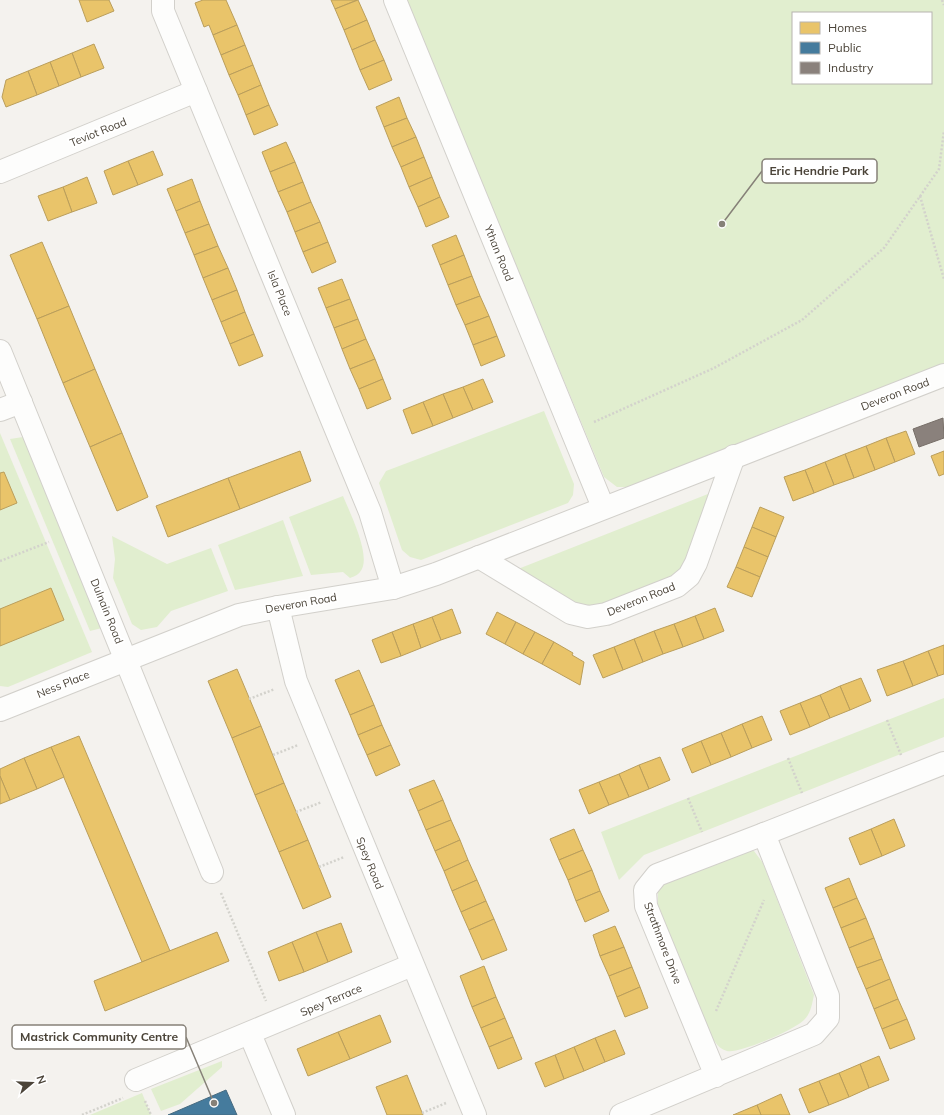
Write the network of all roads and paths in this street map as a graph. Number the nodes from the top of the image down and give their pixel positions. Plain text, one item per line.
1 (163, 0) edge
2 (395, 0) edge
3 (942, 0) edge
4 (944, 5) edge
5 (196, 91) junction
6 (944, 131) edge
7 (0, 172) edge
8 (920, 196) junction
9 (944, 279) edge
10 (0, 351) edge
11 (944, 375) edge
12 (22, 402) junction
13 (0, 410) edge
14 (590, 423) dead end
15 (734, 456) junction
16 (602, 507) junction
17 (49, 542) dead end
18 (479, 557) junction
19 (0, 561) edge
20 (393, 588) junction
21 (278, 606) junction
22 (126, 658) junction
23 (276, 688) dead end
24 (249, 699) dead end
25 (0, 710) edge
26 (887, 720) dead end
27 (299, 744) dead end
28 (273, 755) dead end
29 (788, 758) dead end
30 (902, 760) dead end
31 (944, 764) edge
32 (688, 798) dead end
33 (804, 798) dead end
34 (323, 802) dead end
35 (296, 812) dead end
36 (764, 834) junction
37 (704, 838) dead end
38 (345, 856) dead end
39 (319, 867) dead end
40 (212, 872) joint
41 (765, 899) dead end
42 (412, 965) junction
43 (267, 1003) dead end
44 (714, 1014) dead end
45 (250, 1034) junction
46 (716, 1076) junction
47 (131, 1088) joint
48 (447, 1102) dead end
49 (422, 1113) dead end
50 (82, 1115) edge
51 (284, 1115) edge
52 (475, 1115) edge
53 (621, 1115) edge

1 - 5 street, Isla Place
2 - 16 street, Ythan Road
3 - 4 path
5 - 7 street, Teviot Road
5 - 20 street, Isla Place
6 - 8 path
8 - 9 path
8 - 14 path
10 - 12 street, Dulnain Road
11 - 15 street, Deveron Road
12 - 13 street
12 - 22 street, Dulnain Road
15 - 16 street, Deveron Road
15 - 18 street, Deveron Road
16 - 18 street, Deveron Road
17 - 19 path
18 - 20 street, Deveron Road
20 - 21 street, Deveron Road
21 - 22 street, Deveron Road
21 - 42 street, Spey Road
22 - 25 street, Ness Place
22 - 40 street, Dulnain Road
23 - 24 path
26 - 30 path
27 - 28 path
29 - 33 path
31 - 36 street, Strathmore Drive
32 - 37 path
34 - 35 path
36 - 46 street
36 - 46 street, Strathmore Drive
38 - 39 path
40 - 43 path
41 - 44 path
42 - 45 street, Spey Terrace
42 - 52 street, Spey Road
45 - 47 street, Spey Terrace
45 - 51 street
46 - 53 street
47 - 50 path
48 - 49 path

